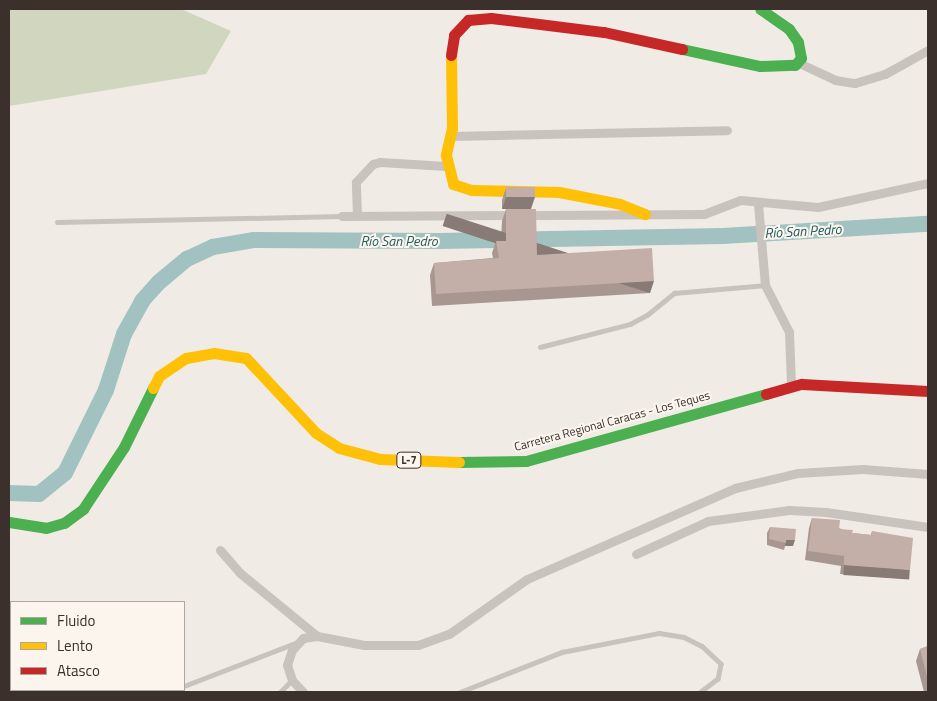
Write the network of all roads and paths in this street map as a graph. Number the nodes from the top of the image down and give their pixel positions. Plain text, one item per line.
1 (760, 9) edge
2 (928, 50) edge
3 (798, 63) junction
4 (727, 130) dead end
5 (451, 136) junction
6 (446, 166) junction
7 (928, 184) edge
8 (758, 204) junction
9 (644, 214) junction
10 (342, 216) joint
11 (357, 216) junction
12 (57, 222) dead end
13 (765, 285) junction
14 (540, 347) dead end
15 (791, 385) junction
16 (928, 391) edge
17 (928, 474) edge
18 (9, 522) edge
19 (928, 527) edge
20 (220, 550) dead end
21 (636, 554) dead end
22 (317, 636) junction
23 (299, 641) junction
24 (292, 680) junction
25 (185, 686) edge
26 (280, 692) edge
27 (303, 692) edge
28 (460, 692) edge
29 (701, 692) edge

1 - 3 main road
2 - 3 street
3 - 5 main road
4 - 5 street
5 - 6 main road
6 - 9 main road
6 - 11 street
7 - 8 street
8 - 9 street
8 - 13 street
9 - 11 street
10 - 11 street
10 - 12 lane
13 - 14 lane
13 - 15 street
15 - 16 main road, Carretera Regional Caracas - Los Teques / L-7
15 - 18 main road, Carretera Regional Caracas - Los Teques / L-7
17 - 22 street
19 - 21 street
20 - 22 street
22 - 23 street
23 - 24 street
23 - 25 lane
24 - 26 lane
24 - 27 street
28 - 29 lane

